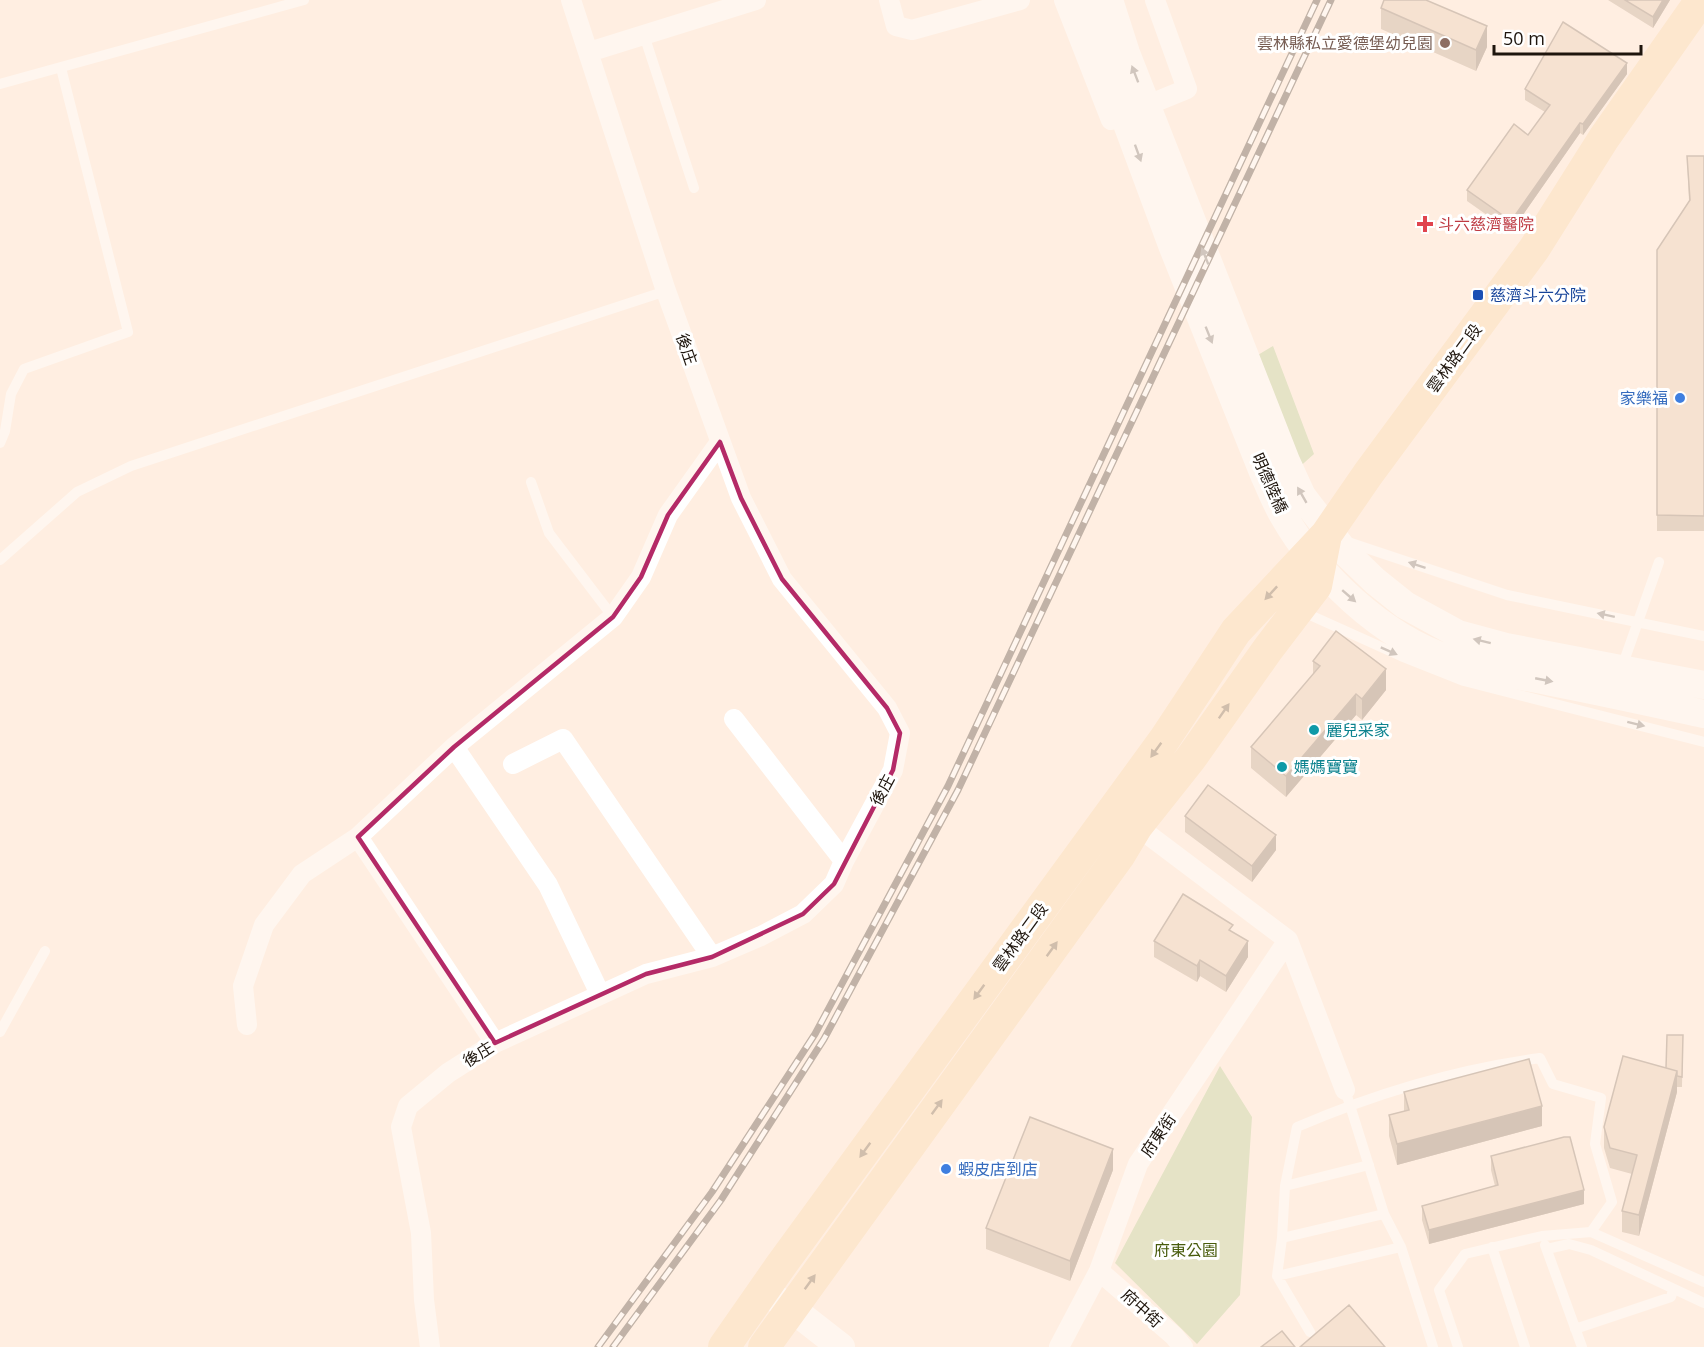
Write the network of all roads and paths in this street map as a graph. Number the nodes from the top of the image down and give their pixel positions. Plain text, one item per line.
1 (304, 0) edge
2 (571, 0) edge
3 (756, 0) edge
4 (889, 0) edge
5 (1020, 0) edge
6 (1064, 0) edge
7 (1081, 0) edge
8 (1109, 0) edge
9 (1155, 0) edge
10 (1701, 0) edge
11 (725, 5) edge
12 (644, 35) junction
13 (590, 52) junction
14 (61, 68) junction
15 (0, 84) edge
16 (694, 188) dead end
17 (666, 291) junction
18 (720, 442) junction
19 (0, 443) edge
20 (531, 482) dead end
21 (1326, 535) junction
22 (0, 560) edge
23 (1659, 562) dead end
24 (1298, 609) junction
25 (613, 617) junction
26 (1639, 622) junction
27 (1704, 636) edge
28 (1704, 685) edge
29 (1704, 714) edge
30 (1604, 716) junction
31 (734, 719) dead end
32 (1704, 742) edge
33 (454, 747) junction
34 (513, 764) dead end
35 (1125, 817) junction
36 (358, 837) junction
37 (844, 861) junction
38 (1288, 940) junction
39 (45, 951) dead end
40 (712, 957) junction
41 (600, 994) junction
42 (247, 1025) dead end
43 (0, 1032) edge
44 (495, 1043) junction
45 (1347, 1097) junction
46 (1369, 1166) junction
47 (1285, 1186) junction
48 (1384, 1214) junction
49 (1591, 1232) junction
50 (1542, 1236) junction
51 (1282, 1239) junction
52 (1401, 1247) junction
53 (1492, 1247) junction
54 (1547, 1249) junction
55 (1099, 1270) junction
56 (1277, 1276) junction
57 (1704, 1282) edge
58 (1673, 1290) junction
59 (763, 1291) junction
60 (1704, 1303) edge
61 (791, 1308) junction
62 (1575, 1329) junction
63 (1310, 1332) dead end
64 (740, 1342) edge
65 (430, 1347) edge
66 (841, 1347) edge
67 (1059, 1347) edge
68 (1183, 1347) edge
69 (1433, 1347) edge
70 (1458, 1347) edge
71 (1525, 1347) edge
72 (1582, 1347) edge

1 - 14 lane
2 - 13 street, 後庄
3 - 11 street
4 - 5 street
6 - 9 street
7 -> 29 main road, 明德陸橋
28 -> 8 main road, 明德陸橋
10 - 21 main road, 雲林路二段
11 - 12 street
12 - 13 street
12 - 16 lane
13 - 17 street, 後庄
14 - 15 lane
14 - 19 lane
17 - 18 street, 後庄
17 - 22 lane
18 - 25 street
18 - 37 street, 後庄
20 - 25 lane
21 - 24 main road, 雲林路二段
26 -> 21 lane
21 -> 35 main road, 雲林路二段
23 - 26 lane
24 -> 30 lane
35 -> 24 main road, 雲林路二段
25 - 33 street
26 - 27 lane
26 - 30 lane
30 -> 32 lane
31 - 37 street
33 - 36 street
33 - 41 street
34 - 40 street
35 - 38 street
35 -> 59 main road, 雲林路二段
61 -> 35 main road, 雲林路二段
36 - 42 street
36 - 44 street
37 - 40 street, 後庄
38 - 45 street
38 - 55 street, 府東街
39 - 43 lane
40 - 41 street, 後庄
41 - 44 street, 後庄
44 - 65 street, 後庄
45 - 46 lane
45 - 47 lane
45 - 49 lane
46 - 47 lane
46 - 48 lane
47 - 51 lane
48 - 51 lane
48 - 52 lane
49 - 50 lane
49 - 57 lane
50 - 53 lane
50 - 54 lane
51 - 56 lane
52 - 56 lane
52 - 69 lane
53 - 70 lane
53 - 71 lane
54 - 58 lane
54 - 62 lane
55 - 67 street, 府東街
55 - 68 street, 府中街
56 - 63 lane
58 - 60 lane
58 - 62 lane
59 - 61 main road
59 - 64 main road, 雲林路二段
61 - 64 main road, 雲林路二段
61 - 66 main road
62 - 72 lane

